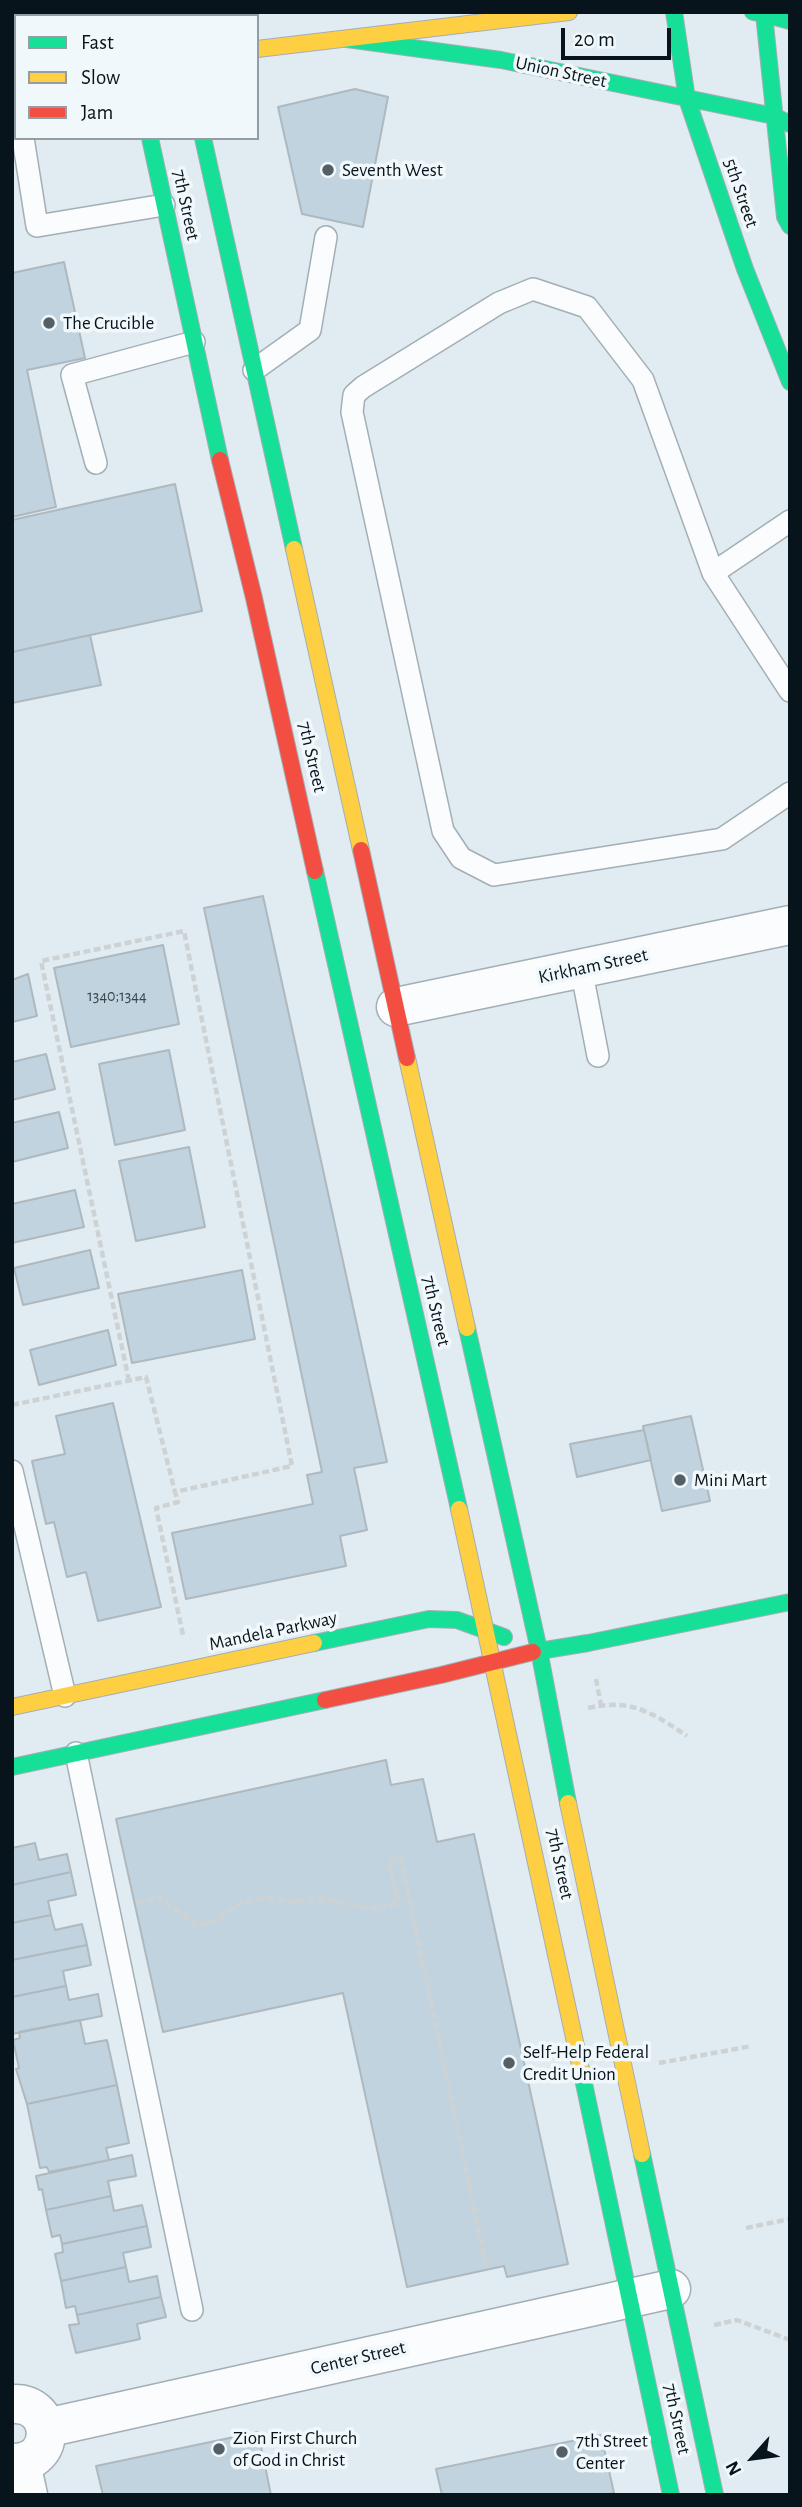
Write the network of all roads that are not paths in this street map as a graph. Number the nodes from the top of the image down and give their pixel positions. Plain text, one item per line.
1 (569, 12) edge
2 (674, 12) edge
3 (758, 13) edge
4 (790, 21) edge
5 (346, 39) junction
6 (259, 49) edge
7 (687, 99) junction
8 (774, 116) junction
9 (790, 124) edge
10 (23, 140) edge
11 (149, 140) edge
12 (203, 140) edge
13 (164, 205) junction
14 (790, 226) edge
15 (326, 237) dead end
16 (194, 342) junction
17 (254, 370) junction
18 (790, 382) edge
19 (96, 463) dead end
20 (790, 521) edge
21 (713, 573) junction
22 (790, 691) edge
23 (790, 793) edge
24 (790, 925) edge
25 (581, 968) junction
26 (396, 1007) junction
27 (598, 1056) dead end
28 (12, 1471) edge
29 (790, 1602) edge
30 (485, 1629) junction
31 (539, 1650) junction
32 (494, 1662) junction
33 (65, 1696) junction
34 (12, 1707) edge
35 (76, 1754) junction
36 (12, 1767) edge
37 (671, 2289) junction
38 (629, 2298) junction
39 (192, 2310) dead end
40 (12, 2404) edge
41 (46, 2428) junction
42 (20, 2474) edge
43 (671, 2495) edge
44 (715, 2495) edge

1 - 5 main road, Union Street
2 - 7 main road, 5th Street
3 - 4 main road
3 - 8 main road, 5th Street
5 - 6 main road, Union Street
5 - 7 main road, Union Street
7 - 8 main road, Union Street
7 - 18 main road, 5th Street
8 - 9 main road, Union Street
8 - 14 main road, 5th Street
10 - 13 lane
11 - 13 main road, 7th Street
12 - 17 main road, 7th Street
13 - 16 main road, 7th Street
15 - 17 lane
16 - 19 lane
16 - 30 main road, 7th Street
17 - 26 main road, 7th Street
20 - 21 lane
21 - 22 lane
21 - 23 lane
24 - 25 street, Kirkham Street
25 - 26 street, Kirkham Street
25 - 27 lane
26 - 31 main road, 7th Street
28 - 33 lane
29 - 31 main road, Mandela Parkway
30 - 31 main road, Mandela Parkway
30 - 32 main road, 7th Street
30 - 33 main road, Mandela Parkway
31 - 32 main road, Mandela Parkway
31 - 37 main road, 7th Street
32 - 35 main road, Mandela Parkway
32 - 38 main road, 7th Street
33 - 34 main road, Mandela Parkway
35 - 36 main road, Mandela Parkway
35 - 39 lane
37 - 38 street, Center Street
37 - 44 main road, 7th Street
38 - 41 street, Center Street
38 - 43 main road, 7th Street
40 - 41 street
41 - 42 street

